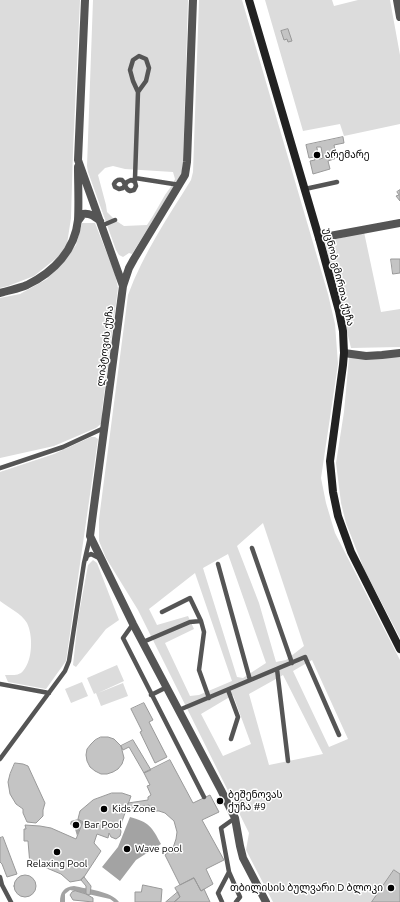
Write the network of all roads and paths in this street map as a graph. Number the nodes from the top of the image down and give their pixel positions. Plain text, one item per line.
1 (85, 0) edge
2 (193, 0) edge
3 (249, 0) edge
4 (397, 0) edge
5 (400, 17) edge
6 (138, 92) junction
7 (78, 160) junction
8 (134, 179) junction
9 (337, 182) dead end
10 (180, 185) junction
11 (305, 188) junction
12 (115, 220) dead end
13 (78, 221) junction
14 (101, 223) junction
15 (400, 223) edge
16 (319, 238) junction
17 (114, 259) junction
18 (134, 259) junction
19 (123, 286) junction
20 (0, 293) edge
21 (344, 353) junction
22 (400, 353) edge
23 (104, 428) junction
24 (0, 468) edge
25 (90, 536) junction
26 (252, 548) dead end
27 (102, 560) junction
28 (84, 563) junction
29 (218, 564) dead end
30 (162, 612) dead end
31 (200, 621) junction
32 (133, 624) junction
33 (143, 642) junction
34 (400, 649) edge
35 (292, 663) junction
36 (277, 669) junction
37 (250, 680) junction
38 (0, 684) edge
39 (167, 687) junction
40 (228, 690) junction
41 (48, 693) junction
42 (151, 695) junction
43 (209, 698) junction
44 (179, 710) junction
45 (339, 735) dead end
46 (231, 739) dead end
47 (0, 759) edge
48 (288, 761) dead end
49 (204, 798) dead end
50 (235, 818) junction
51 (229, 872) junction
52 (0, 878) edge
53 (11, 902) edge
54 (222, 902) edge
55 (236, 902) edge
56 (266, 902) edge

1 - 7 street, ლიპტოვის ქუჩა
2 - 10 street
3 - 11 main road, უცნობ გმირთა ქუჩა
4 - 5 street
6 - 6 lane
6 - 8 lane
7 - 13 street
7 - 14 street, ლიპტოვის ქუჩა
8 - 8 lane
8 - 10 lane
9 - 11 lane
10 - 18 street
11 - 16 main road, უცნობ გმირთა ქუჩა
12 - 14 lane
13 - 14 street
13 - 20 street
14 - 17 street, ლიპტოვის ქუჩა
15 - 16 street
16 - 21 main road, უცნობ გმირთა ქუჩა
17 - 18 street
17 - 19 street, ლიპტოვის ქუჩა
18 - 19 street
19 - 23 street, ლიპტოვის ქუჩა
21 - 22 street
21 - 34 main road, უცნობ გმირთა ქუჩა
23 - 24 lane
23 - 25 street, ლიპტოვის ქუჩა
25 - 27 street
25 - 28 lane, ლიპტოვის ქუჩა
26 - 35 lane
27 - 28 lane
27 - 32 street
28 - 41 lane, ლიპტოვის ქუჩა
29 - 37 lane
30 - 31 lane
31 - 33 lane
31 - 43 lane
32 - 33 street
32 - 42 lane
33 - 39 street
35 - 36 lane
35 - 45 lane
36 - 37 lane
36 - 48 lane
37 - 40 lane
38 - 41 lane
39 - 42 lane
39 - 44 street
40 - 43 lane
40 - 46 lane
41 - 47 lane, ლიპტოვის ქუჩა
42 - 49 lane
43 - 44 lane
44 - 50 street
50 - 51 lane
50 - 56 street
51 - 54 lane
51 - 55 lane
52 - 53 lane

